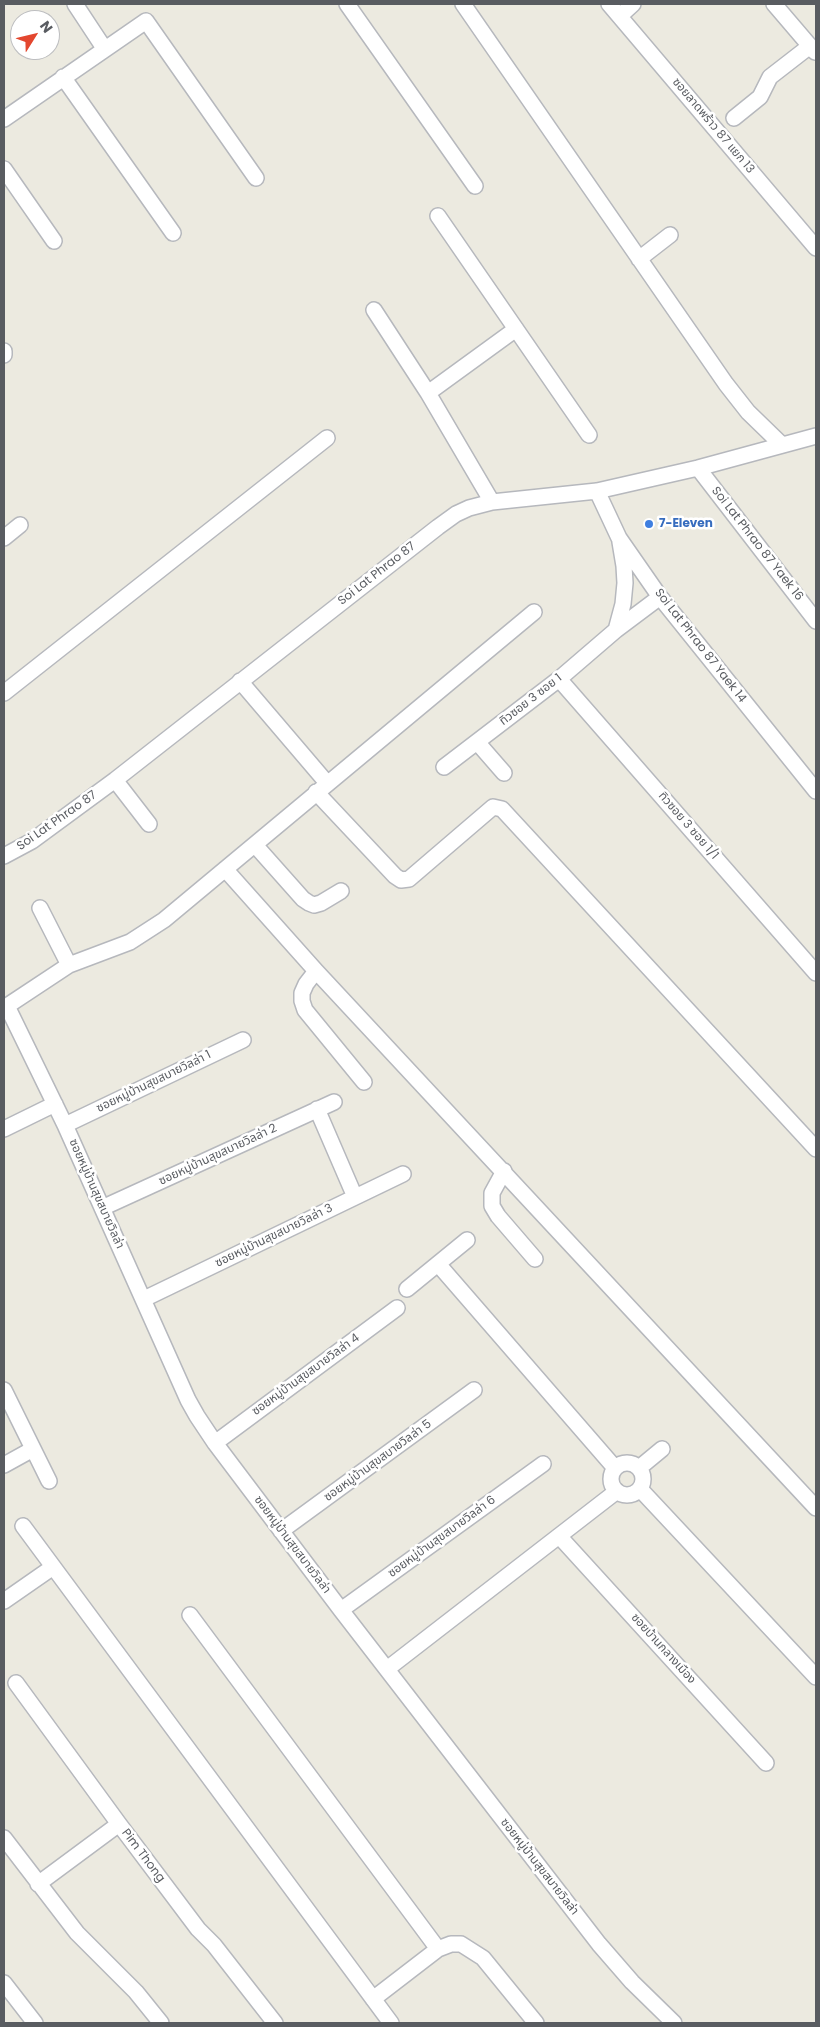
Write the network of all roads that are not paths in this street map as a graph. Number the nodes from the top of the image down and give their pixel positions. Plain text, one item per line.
1 (75, 4) edge
2 (347, 4) edge
3 (463, 4) edge
4 (609, 4) edge
5 (633, 4) edge
6 (774, 4) edge
7 (620, 16) junction
8 (104, 48) junction
9 (813, 50) edge
10 (63, 77) junction
11 (734, 118) dead end
12 (4, 119) edge
13 (4, 169) edge
14 (256, 178) dead end
15 (475, 186) dead end
16 (438, 216) dead end
17 (174, 233) dead end
18 (670, 235) dead end
19 (54, 240) dead end
20 (816, 248) edge
21 (639, 259) junction
22 (374, 310) dead end
23 (516, 329) junction
24 (4, 351) edge
25 (4, 355) edge
26 (428, 393) junction
27 (589, 436) dead end
28 (327, 438) dead end
29 (815, 438) edge
30 (782, 445) junction
31 (698, 468) junction
32 (597, 491) junction
33 (492, 502) junction
34 (20, 525) dead end
35 (4, 538) edge
36 (619, 538) junction
37 (660, 597) junction
38 (534, 612) dead end
39 (816, 621) edge
40 (616, 630) junction
41 (559, 679) junction
42 (240, 681) junction
43 (4, 693) edge
44 (477, 742) junction
45 (444, 767) dead end
46 (504, 773) dead end
47 (115, 780) junction
48 (322, 788) junction
49 (816, 791) edge
50 (149, 824) dead end
51 (255, 845) junction
52 (4, 856) edge
53 (224, 868) junction
54 (341, 891) dead end
55 (40, 908) dead end
56 (69, 965) junction
57 (316, 971) junction
58 (816, 973) edge
59 (6, 1007) edge
60 (243, 1040) dead end
61 (364, 1082) dead end
62 (334, 1102) dead end
63 (55, 1104) junction
64 (316, 1109) junction
65 (65, 1125) junction
66 (4, 1129) edge
67 (816, 1149) edge
68 (504, 1171) junction
69 (403, 1174) dead end
70 (355, 1198) junction
71 (102, 1208) junction
72 (467, 1240) dead end
73 (535, 1259) dead end
74 (438, 1264) junction
75 (407, 1288) dead end
76 (144, 1299) junction
77 (397, 1308) dead end
78 (4, 1390) edge
79 (474, 1390) dead end
80 (215, 1443) junction
81 (662, 1448) dead end
82 (33, 1450) junction
83 (543, 1464) dead end
84 (4, 1465) edge
85 (615, 1468) junction
86 (639, 1468) junction
87 (49, 1481) dead end
88 (640, 1489) junction
89 (617, 1492) junction
90 (816, 1508) edge
91 (23, 1526) dead end
92 (281, 1531) junction
93 (559, 1536) junction
94 (53, 1567) junction
95 (4, 1601) edge
96 (341, 1610) junction
97 (190, 1615) dead end
98 (387, 1669) junction
99 (816, 1677) edge
100 (16, 1683) dead end
101 (766, 1763) dead end
102 (119, 1824) junction
103 (4, 1838) edge
104 (38, 1884) junction
105 (438, 1949) junction
106 (4, 1983) edge
107 (373, 1999) junction
108 (35, 2023) edge
109 (161, 2023) edge
110 (276, 2023) edge
111 (390, 2023) edge
112 (536, 2023) edge
113 (674, 2023) edge

1 - 8 street
2 - 15 street
3 - 21 street
4 - 7 street, ซอยลาดพร้าว 87 แยก 13
5 - 7 street
6 - 9 street
7 - 20 street, ซอยลาดพร้าว 87 แยก 13
8 - 10 street
8 - 14 street
9 - 11 street
10 - 12 street
10 - 17 street
13 - 19 street
16 - 23 street
18 - 21 street
21 - 30 street
22 - 26 street
23 - 26 street
23 - 27 street
24 - 25 street
26 - 33 street
28 - 43 street
29 - 30 street, Soi Lat Phrao 87
30 - 31 street, Soi Lat Phrao 87
31 - 32 street, Soi Lat Phrao 87
31 - 39 street, Soi Lat Phrao 87 Yaek 16
32 - 33 street, Soi Lat Phrao 87
32 - 36 street, Soi Lat Phrao 87 Yaek 14
33 - 42 street, Soi Lat Phrao 87
34 - 35 street
36 - 37 street, Soi Lat Phrao 87 Yaek 14
36 - 40 street
37 - 40 street, ทิวซอย 3 ซอย 1
37 - 49 street, Soi Lat Phrao 87 Yaek 14
38 - 48 street
40 - 41 street, ทิวซอย 3 ซอย 1
41 - 44 street, ทิวซอย 3 ซอย 1
41 - 58 street, ทิวซอย 3 ซอย 1/1
42 - 47 street, Soi Lat Phrao 87
42 - 48 street
44 - 45 street, ทิวซอย 3 ซอย 1
44 - 46 street
47 - 50 street
47 - 52 street, Soi Lat Phrao 87
48 - 51 street
48 - 67 street
51 - 53 street
51 - 54 street
53 - 56 street
53 - 57 street
55 - 56 street
56 - 59 street
57 - 61 street
57 - 68 street
59 - 63 street, ซอยหมู่บ้านสุขสบายวิลล่า
60 - 65 street, ซอยหมู่บ้านสุขสบายวิลล่า 1
62 - 64 street, ซอยหมู่บ้านสุขสบายวิลล่า 2
63 - 65 street, ซอยหมู่บ้านสุขสบายวิลล่า
63 - 66 street
64 - 70 street
64 - 71 street, ซอยหมู่บ้านสุขสบายวิลล่า 2
65 - 71 street, ซอยหมู่บ้านสุขสบายวิลล่า
68 - 73 street
68 - 90 street
69 - 70 street, ซอยหมู่บ้านสุขสบายวิลล่า 3
70 - 76 street, ซอยหมู่บ้านสุขสบายวิลล่า 3
71 - 76 street, ซอยหมู่บ้านสุขสบายวิลล่า
72 - 74 street
74 - 75 street
74 - 85 street
76 - 80 street, ซอยหมู่บ้านสุขสบายวิลล่า
77 - 80 street, ซอยหมู่บ้านสุขสบายวิลล่า 4
78 - 82 street
79 - 92 street, ซอยหมู่บ้านสุขสบายวิลล่า 5
80 - 92 street, ซอยหมู่บ้านสุขสบายวิลล่า
81 - 86 street
82 - 84 street
82 - 87 street
83 - 96 street, ซอยหมู่บ้านสุขสบายวิลล่า 6
85 - 86 street
85 - 89 street
86 - 88 street
88 - 89 street
88 - 99 street
89 - 93 street
91 - 94 street
92 - 96 street, ซอยหมู่บ้านสุขสบายวิลล่า
93 - 98 street
93 - 101 street, ซอยบ้านกลางเมือง
94 - 95 street
94 - 107 street
96 - 98 street, ซอยหมู่บ้านสุขสบายวิลล่า
97 - 105 street
98 - 113 street, ซอยหมู่บ้านสุขสบายวิลล่า
100 - 102 street, Pim Thong
102 - 104 street
102 - 110 street, Pim Thong
103 - 104 street
104 - 109 street
105 - 107 street
105 - 112 street
106 - 108 street
107 - 111 street

